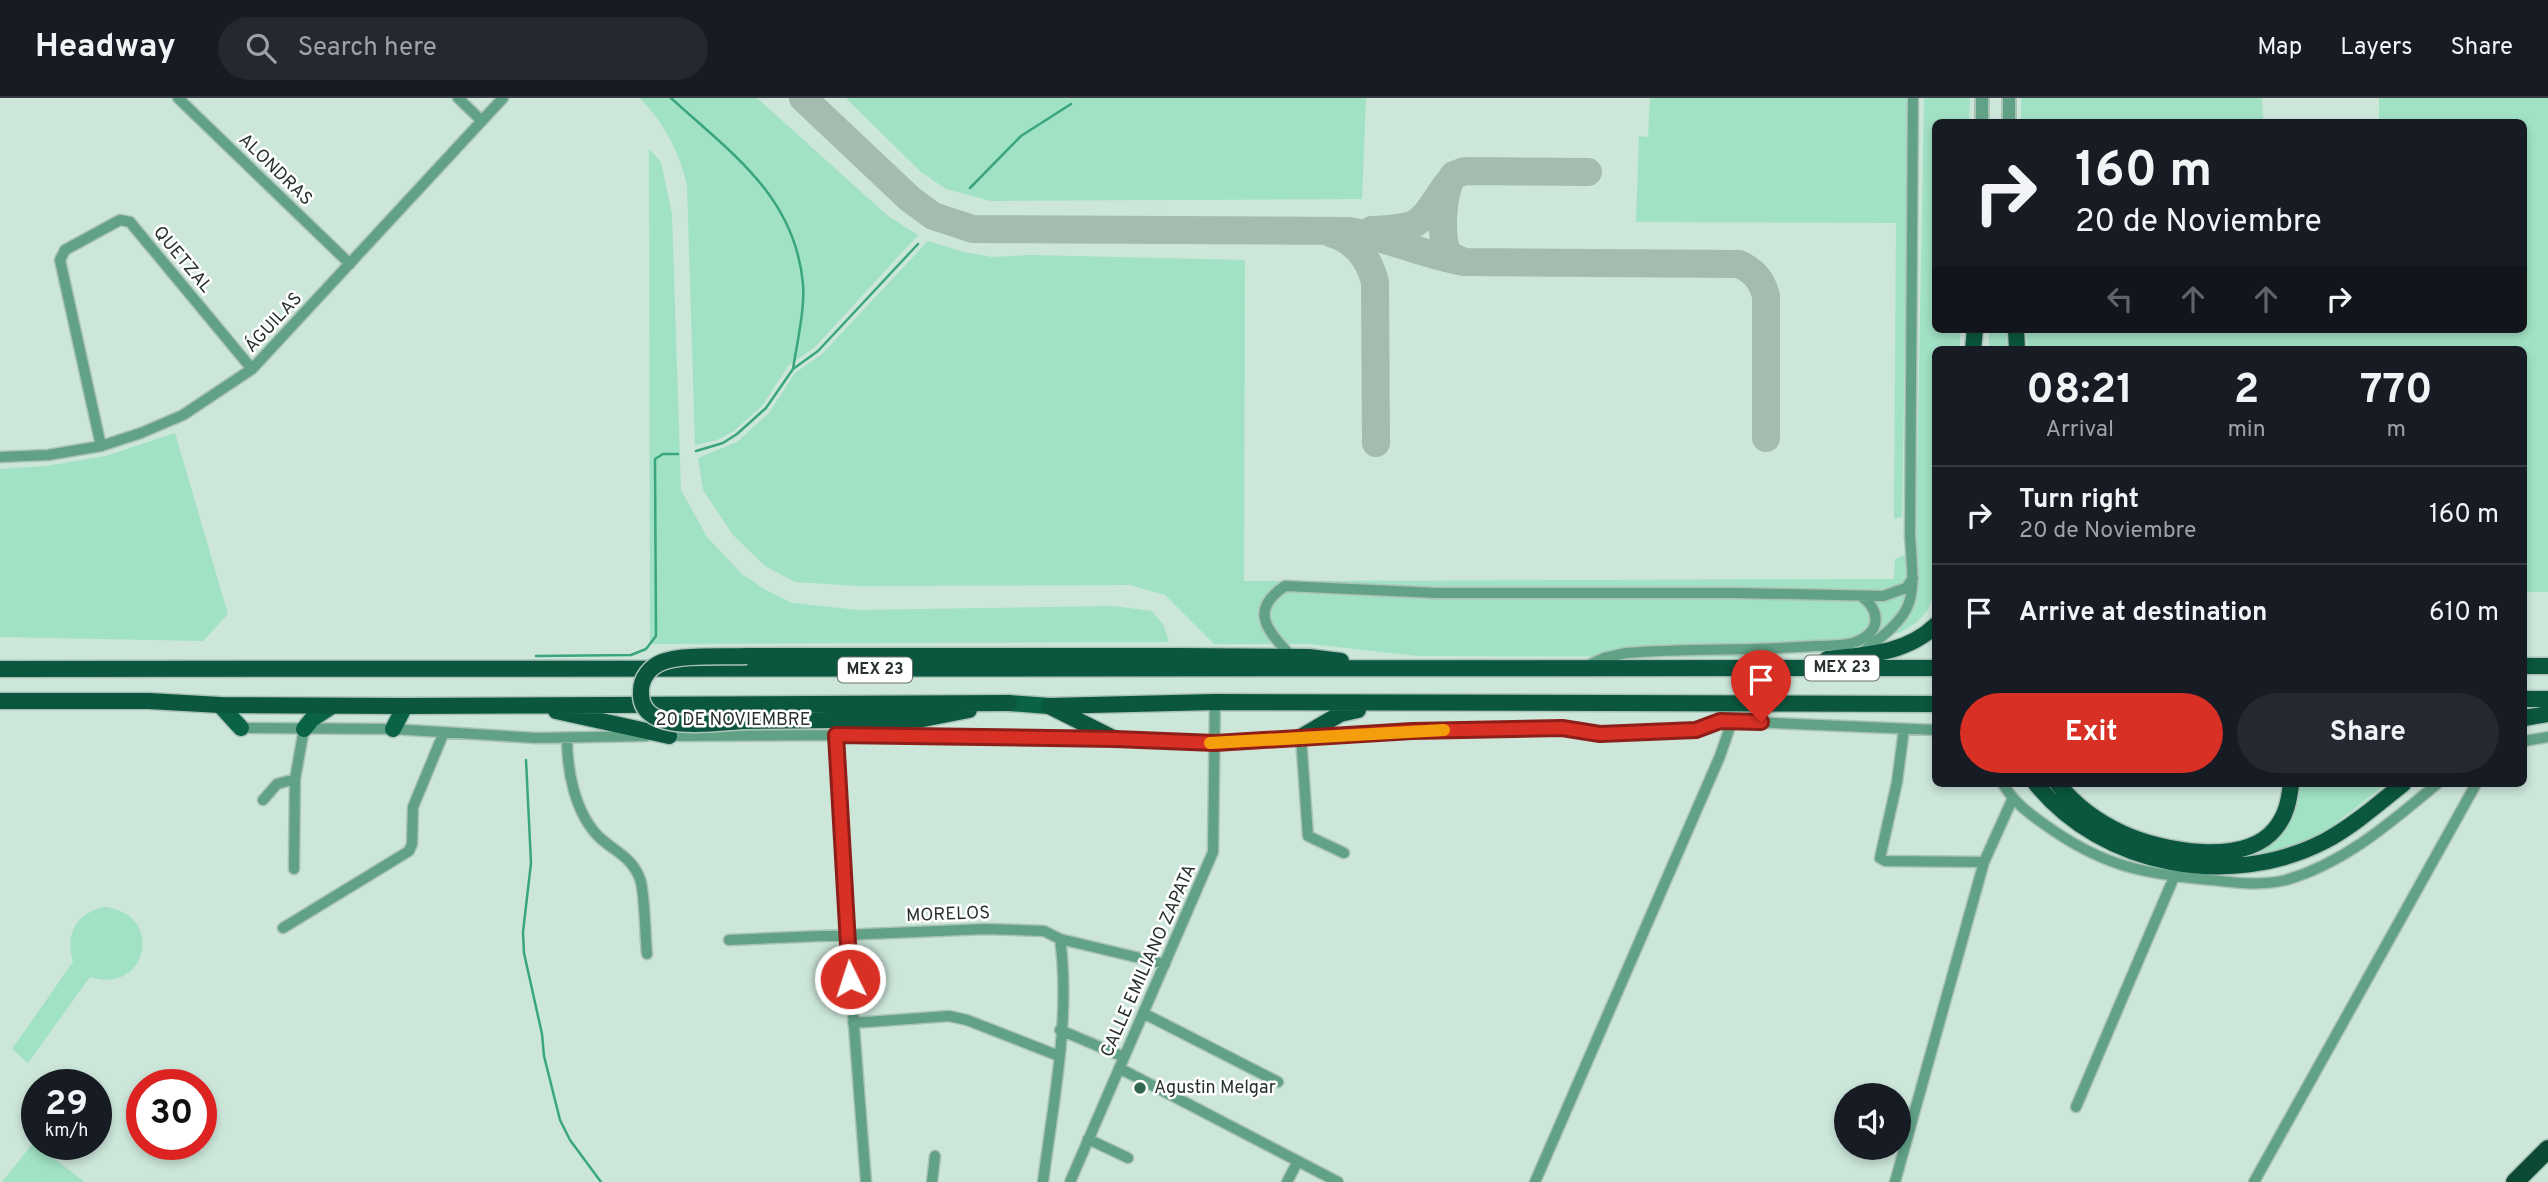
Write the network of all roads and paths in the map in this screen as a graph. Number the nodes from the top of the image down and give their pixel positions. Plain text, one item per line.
1 (178, 98) edge
2 (458, 98) edge
3 (503, 98) edge
4 (1913, 98) edge
5 (1920, 98) edge
6 (1982, 98) edge
7 (2007, 98) edge
8 (1982, 119) edge
9 (2007, 119) edge
10 (1913, 120) junction
11 (482, 121) junction
12 (350, 264) junction
13 (252, 369) junction
14 (101, 446) junction
15 (0, 457) edge
16 (1913, 578) junction
17 (1860, 595) junction
18 (1932, 628) edge
19 (1858, 656) junction
20 (1292, 657) junction
21 (2527, 666) edge
22 (2548, 666) edge
23 (1749, 668) junction
24 (1932, 668) edge
25 (0, 669) edge
26 (1580, 669) junction
27 (1416, 670) junction
28 (2527, 699) edge
29 (2548, 699) edge
30 (0, 701) edge
31 (1215, 702) junction
32 (1009, 703) junction
33 (1394, 703) junction
34 (526, 704) junction
35 (1932, 704) edge
36 (220, 705) junction
37 (332, 706) junction
38 (405, 706) junction
39 (1049, 706) junction
40 (2548, 714) edge
41 (2527, 718) edge
42 (1732, 721) junction
43 (241, 728) joint
44 (304, 729) junction
45 (393, 729) junction
46 (1904, 729) junction
47 (1932, 730) edge
48 (444, 732) junction
49 (836, 735) junction
50 (669, 736) junction
51 (1301, 737) junction
52 (2548, 737) edge
53 (566, 738) junction
54 (1115, 739) junction
55 (2527, 740) edge
56 (1215, 743) junction
57 (295, 779) junction
58 (2005, 787) edge
59 (2039, 787) edge
60 (2061, 787) edge
61 (2290, 787) edge
62 (2399, 787) edge
63 (2433, 787) edge
64 (2474, 787) edge
65 (263, 800) dead end
66 (2012, 800) junction
67 (1344, 853) dead end
68 (1984, 862) junction
69 (294, 869) dead end
70 (2174, 877) junction
71 (283, 928) dead end
72 (847, 935) junction
73 (1060, 939) junction
74 (729, 940) dead end
75 (647, 954) dead end
76 (1164, 964) junction
77 (1143, 1013) junction
78 (853, 1023) junction
79 (1060, 1030) junction
80 (1059, 1056) junction
81 (1124, 1057) junction
82 (1119, 1068) junction
83 (1278, 1082) dead end
84 (2076, 1107) dead end
85 (1088, 1139) junction
86 (2548, 1149) edge
87 (935, 1157) dead end
88 (1128, 1158) dead end
89 (1298, 1161) junction
90 (866, 1182) edge
91 (932, 1182) edge
92 (1044, 1182) edge
93 (1070, 1182) edge
94 (1287, 1182) edge
95 (1338, 1182) edge
96 (1535, 1182) edge
97 (1895, 1182) edge
98 (2254, 1182) edge
99 (2515, 1182) edge

1 - 12 street, ALONDRAS
2 - 11 street
3 - 11 street, ÁGUILAS
4 - 10 street
5 - 10 street
6 - 8 street
7 - 9 street
10 - 16 street
11 - 12 street, ÁGUILAS
12 - 13 street, ÁGUILAS
13 - 14 street, ÁGUILAS
13 - 14 street, QUETZAL
14 - 15 street, ÁGUILAS
16 - 17 street
16 - 19 street
17 - 20 street
17 - 26 street
18 - 19 highway
19 - 23 highway
20 - 27 highway
20 - 32 highway, bridge
21 - 22 highway
23 - 24 highway, MEX 23
23 - 26 highway, MEX 23
25 - 27 highway, MEX 23
26 - 27 highway, MEX 23
28 - 29 highway
30 - 36 highway, MEX 23
31 - 33 highway, MEX 23
31 - 39 highway, MEX 23
31 - 56 street, CALLE EMILIANO ZAPATA
32 - 34 highway, MEX 23
32 - 39 main road, MEX 23
33 - 35 highway, MEX 23
33 - 51 highway
34 - 38 highway, MEX 23
34 - 50 highway
36 - 37 highway, MEX 23
36 - 43 main road
37 - 38 highway, MEX 23
37 - 44 main road
38 - 45 main road
39 - 54 highway
40 - 41 highway
42 - 46 street, 20 DE NOVIEMBRE
42 - 51 street, 20 DE NOVIEMBRE
42 - 96 street
43 - 44 street, 20 DE NOVIEMBRE
44 - 45 street, 20 DE NOVIEMBRE
44 - 57 street
45 - 48 street, 20 DE NOVIEMBRE
46 - 47 street, 20 DE NOVIEMBRE
46 - 68 street
48 - 53 street, 20 DE NOVIEMBRE
48 - 71 street
49 - 50 street, 20 DE NOVIEMBRE
49 - 54 street, 20 DE NOVIEMBRE
49 - 72 street
50 - 53 street, 20 DE NOVIEMBRE
51 - 56 street, 20 DE NOVIEMBRE
51 - 67 street
52 - 55 street
53 - 75 street
54 - 56 street, 20 DE NOVIEMBRE
56 - 76 street, CALLE EMILIANO ZAPATA
57 - 65 street
57 - 69 street
58 - 66 street
59 - 62 highway
60 - 61 highway
63 - 70 street
64 - 98 street
66 - 68 street
66 - 70 street
68 - 97 street
70 - 84 street
72 - 73 street, MORELOS
72 - 74 street, MORELOS
72 - 78 street
73 - 76 street, MORELOS
73 - 79 street
76 - 77 street, CALLE EMILIANO ZAPATA
77 - 81 street, CALLE EMILIANO ZAPATA
77 - 83 street
78 - 80 street
78 - 90 street
79 - 80 street
79 - 81 street
80 - 92 street
81 - 82 street, CALLE EMILIANO ZAPATA
82 - 85 street, CALLE EMILIANO ZAPATA
82 - 89 street
85 - 88 street
85 - 93 street, CALLE EMILIANO ZAPATA
86 - 99 highway
87 - 91 street
89 - 94 street
89 - 95 street

